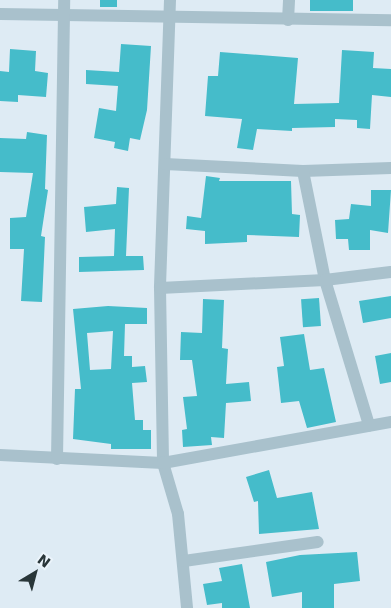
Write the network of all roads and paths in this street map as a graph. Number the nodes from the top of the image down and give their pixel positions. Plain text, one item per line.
1 (64, 0) edge
2 (170, 0) edge
3 (289, 0) edge
4 (0, 14) edge
5 (62, 15) junction
6 (170, 18) junction
7 (288, 20) junction
8 (391, 20) edge
9 (165, 164) junction
10 (391, 168) edge
11 (303, 171) junction
12 (391, 272) edge
13 (325, 280) junction
14 (160, 288) junction
15 (391, 422) edge
16 (369, 425) junction
17 (0, 455) edge
18 (57, 459) junction
19 (163, 463) junction
20 (318, 542) dead end
21 (184, 561) junction
22 (187, 608) edge

1 - 5 street
2 - 6 street
3 - 7 street
4 - 5 street
5 - 6 street
5 - 18 street
6 - 7 street
6 - 9 street
7 - 8 street
9 - 11 street
9 - 14 street
10 - 11 street
11 - 13 street
12 - 13 street
13 - 14 street
13 - 16 street
14 - 19 street
15 - 16 street
16 - 19 street
17 - 18 street
18 - 19 street
19 - 21 street
20 - 21 street
21 - 22 street

